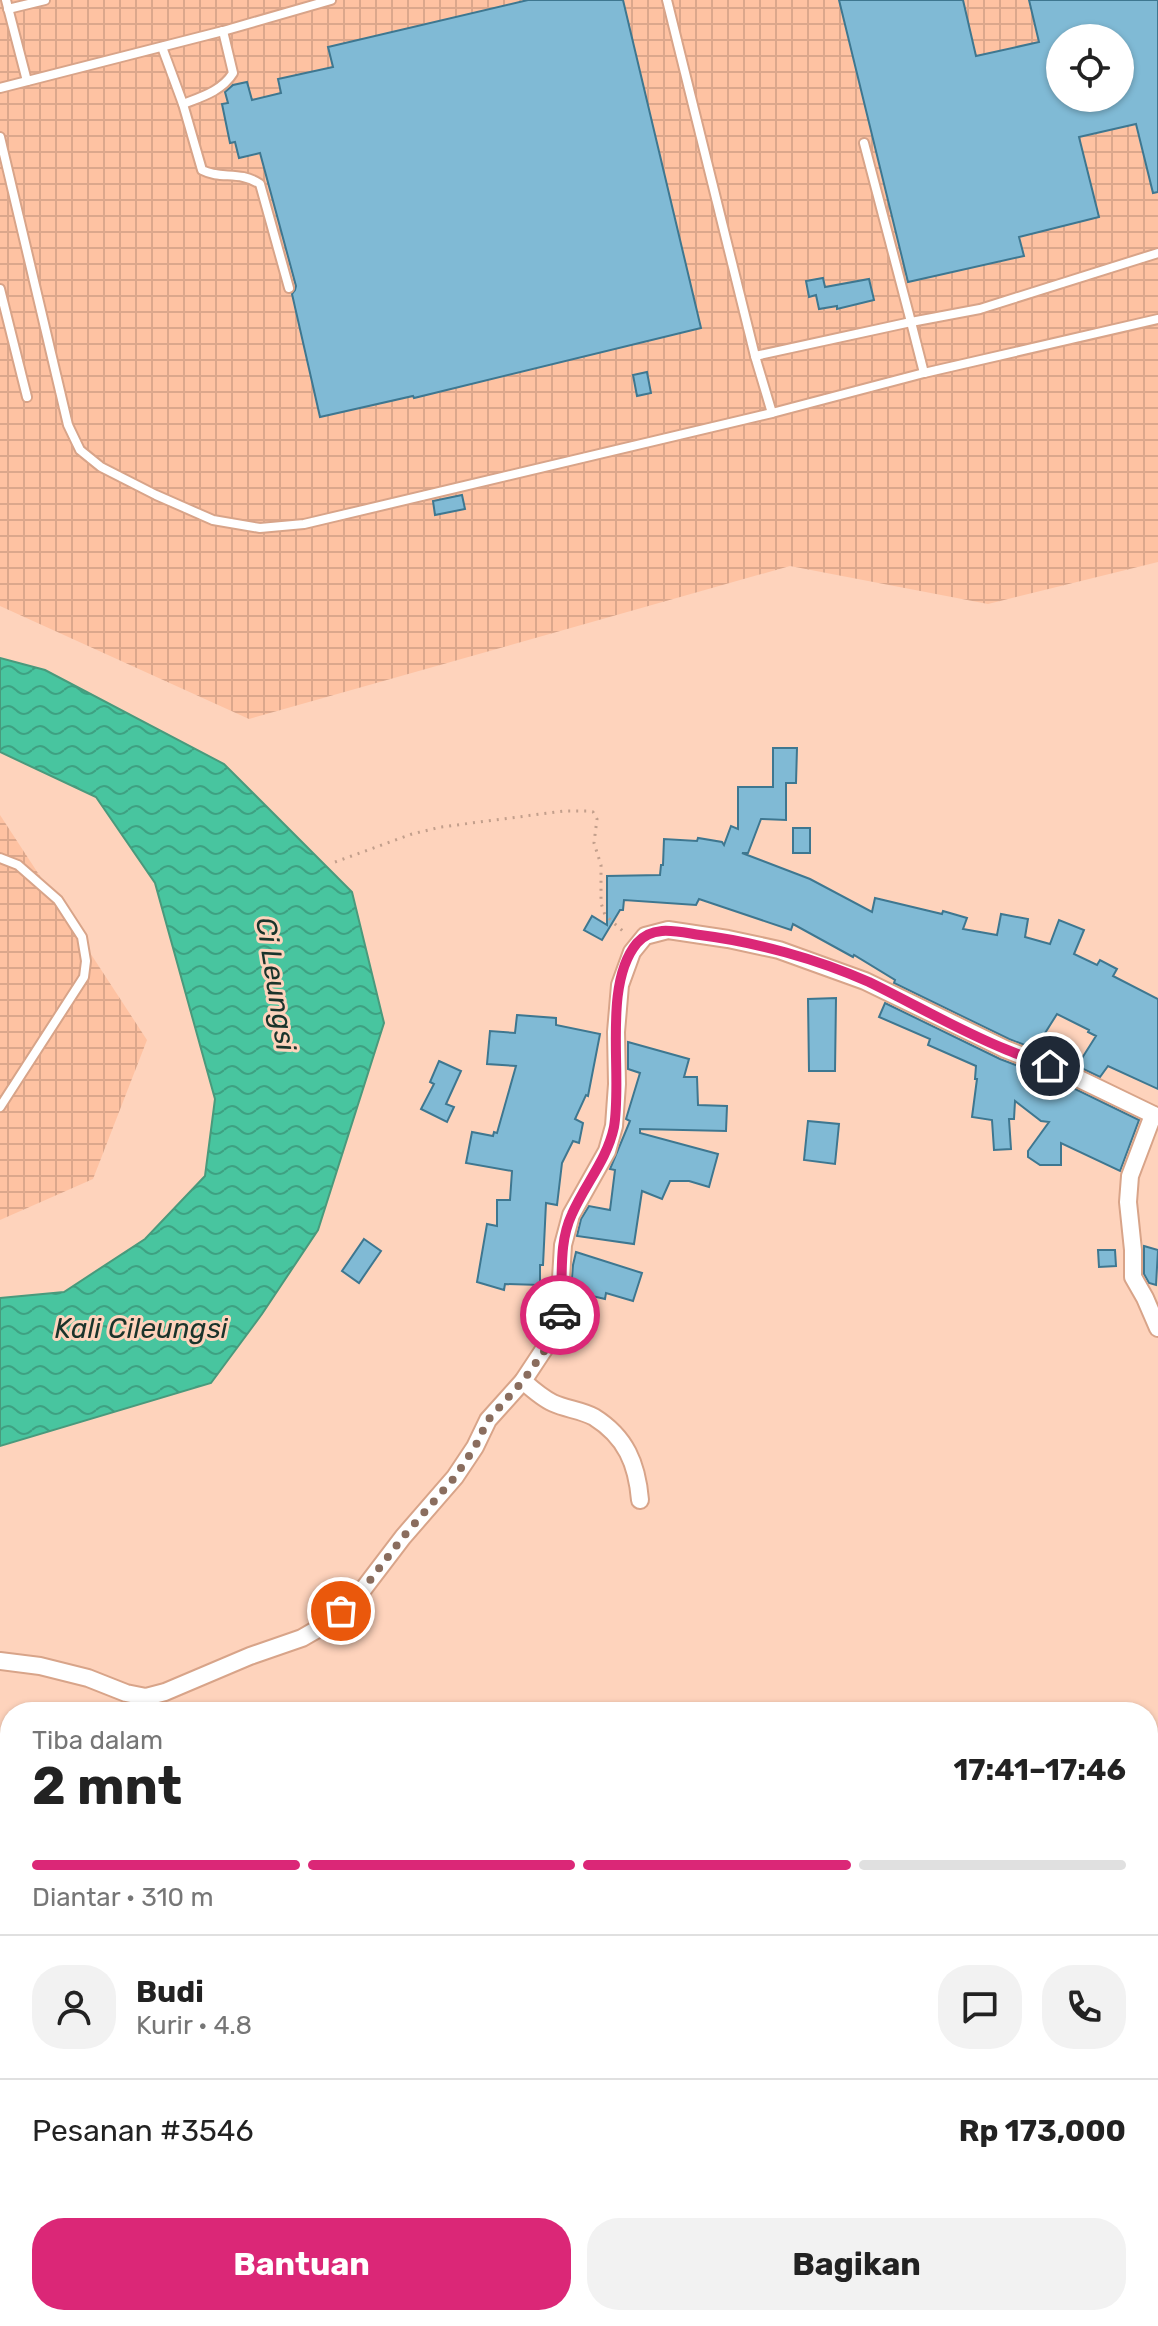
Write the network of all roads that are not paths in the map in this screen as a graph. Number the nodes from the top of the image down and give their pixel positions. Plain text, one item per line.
1 (45, 0) edge
2 (331, 0) edge
3 (667, 0) edge
4 (7, 5) edge
5 (223, 31) junction
6 (162, 47) junction
7 (27, 81) junction
8 (0, 88) edge
9 (183, 104) junction
10 (0, 137) edge
11 (864, 143) dead end
12 (1158, 253) edge
13 (289, 288) dead end
14 (0, 289) edge
15 (1158, 319) edge
16 (911, 322) junction
17 (755, 356) junction
18 (924, 373) junction
19 (27, 397) dead end
20 (772, 413) junction
21 (0, 858) edge
22 (0, 1107) edge
23 (1156, 1116) edge
24 (1158, 1328) edge
25 (523, 1381) junction
26 (640, 1500) dead end
27 (0, 1661) edge

1 - 4 lane
2 - 5 lane
3 - 17 lane
4 - 7 lane
5 - 6 lane
5 - 9 lane
6 - 7 lane
6 - 9 lane
7 - 8 lane
9 - 13 lane
10 - 20 lane
11 - 16 lane
12 - 16 lane
14 - 19 lane
15 - 18 lane
16 - 17 lane
16 - 18 lane
17 - 20 lane
18 - 20 lane
21 - 22 lane
23 - 24 street
23 - 25 street
25 - 26 street
25 - 27 street

